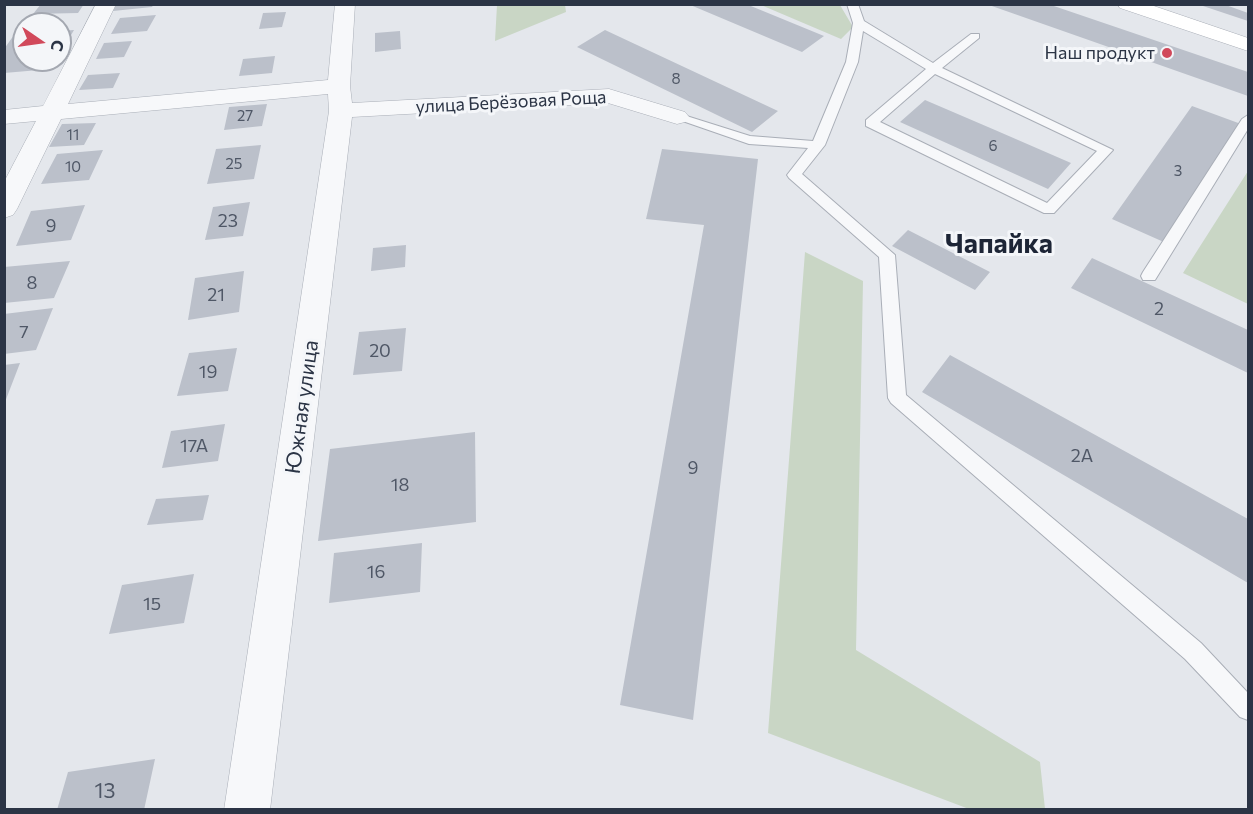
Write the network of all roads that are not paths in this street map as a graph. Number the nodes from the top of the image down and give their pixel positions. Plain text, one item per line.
1 (106, 4) edge
2 (345, 4) edge
3 (852, 4) edge
4 (1127, 4) edge
5 (860, 23) junction
6 (975, 36) dead end
7 (1248, 45) edge
8 (934, 69) junction
9 (340, 98) junction
10 (53, 113) junction
11 (4, 117) edge
12 (677, 117) joint
13 (1248, 119) edge
14 (818, 145) junction
15 (4, 209) edge
16 (1149, 276) dead end
17 (1248, 709) edge
18 (247, 810) edge

1 - 10 street
2 - 9 street, Южная улица
3 - 5 lane
4 - 7 street
5 - 8 lane
5 - 14 lane
6 - 8 lane
8 - 8 lane
9 - 10 street, улица Берёзовая Роща
9 - 12 street, улица Берёзовая Роща
9 - 18 street, Южная улица
10 - 11 street, улица Берёзовая Роща
10 - 15 street
12 - 14 lane
13 - 16 lane
14 - 17 lane

